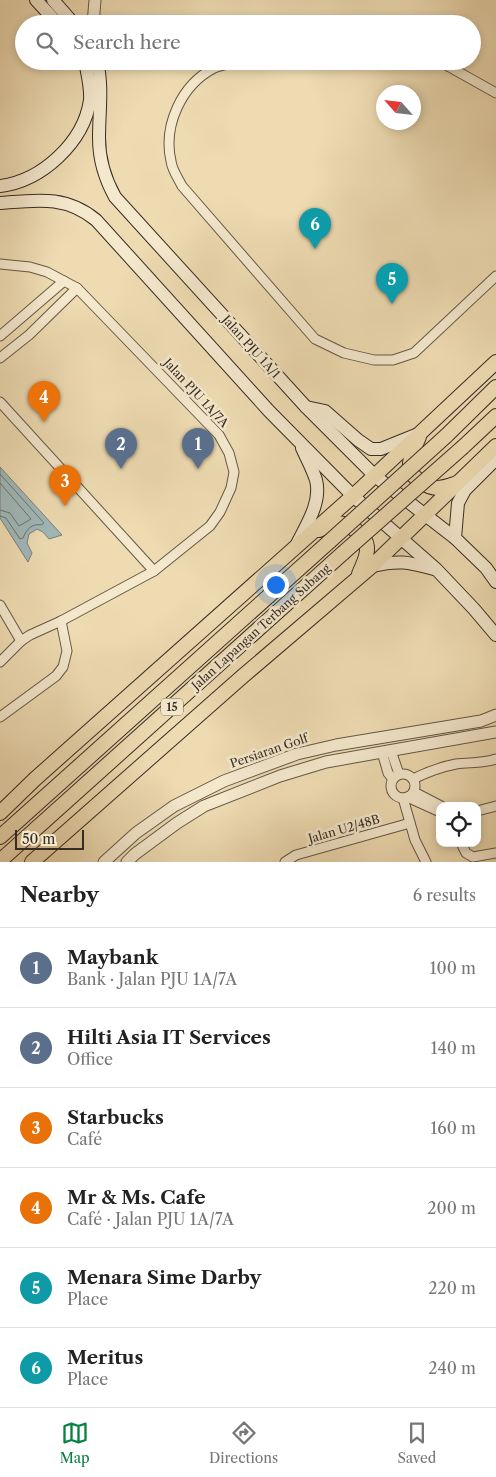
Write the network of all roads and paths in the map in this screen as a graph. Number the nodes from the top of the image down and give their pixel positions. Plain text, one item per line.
1 (36, 0) edge
2 (53, 0) edge
3 (95, 0) edge
4 (50, 15) edge
5 (66, 15) edge
6 (94, 15) edge
7 (87, 70) edge
8 (98, 70) edge
9 (211, 70) edge
10 (455, 70) edge
11 (496, 93) edge
12 (0, 186) edge
13 (0, 202) edge
14 (0, 264) edge
15 (496, 276) edge
16 (64, 281) junction
17 (77, 288) junction
18 (0, 336) edge
19 (0, 358) edge
20 (496, 362) edge
21 (496, 387) edge
22 (0, 402) edge
23 (306, 407) junction
24 (496, 416) edge
25 (421, 432) junction
26 (299, 441) junction
27 (496, 446) edge
28 (496, 459) edge
29 (375, 476) junction
30 (458, 483) junction
31 (353, 496) junction
32 (425, 514) junction
33 (312, 533) junction
34 (401, 537) junction
35 (455, 538) junction
36 (294, 548) junction
37 (372, 566) junction
38 (436, 569) junction
39 (154, 571) junction
40 (356, 579) junction
41 (496, 582) edge
42 (0, 605) edge
43 (61, 621) junction
44 (496, 636) edge
45 (21, 641) junction
46 (0, 662) edge
47 (496, 715) edge
48 (0, 717) edge
49 (496, 732) edge
50 (387, 752) junction
51 (496, 759) edge
52 (396, 776) junction
53 (413, 779) junction
54 (224, 781) junction
55 (235, 793) junction
56 (408, 796) junction
57 (436, 804) edge
58 (496, 806) edge
59 (436, 810) edge
60 (481, 810) edge
61 (0, 814) edge
62 (410, 823) junction
63 (0, 837) edge
64 (463, 847) edge
65 (496, 853) edge
66 (0, 861) edge
67 (32, 862) edge
68 (104, 862) edge
69 (127, 862) edge
70 (286, 862) edge
71 (426, 862) edge

1 - 4 main road
2 - 5 main road
3 - 6 street
7 - 12 main road
8 - 23 main road, Jalan PJU 1A/1
9 - 15 street
10 - 11 street
13 - 26 main road
14 - 16 street, Jalan PJU 1A/7A
16 - 17 street, Jalan PJU 1A/7A
16 - 18 street
17 - 19 street
17 - 39 street, Jalan PJU 1A/7A
20 - 25 main road
21 - 63 main road, Jalan Lapangan Terbang Subang / 15, bridge
22 - 39 street
23 - 25 main road
23 - 29 main road, Jalan PJU 1A/1
24 - 66 main road, Jalan Lapangan Terbang Subang / 15, bridge
25 - 29 main road
25 - 30 main road
26 - 31 main road
26 - 36 main road
27 - 30 main road
28 - 35 main road
29 - 31 main road
29 - 32 main road, Jalan PJU 1A/1
30 - 32 main road
31 - 33 main road
31 - 34 main road
32 - 34 main road
32 - 35 main road, Jalan PJU 1A/1
33 - 36 main road
33 - 40 main road
34 - 37 main road
34 - 38 main road
35 - 41 main road, Jalan PJU 1A/1
36 - 61 main road
37 - 38 main road
37 - 40 main road
38 - 44 main road
39 - 43 street, Jalan PJU 1A/7A
40 - 67 main road
42 - 45 street
43 - 45 street, Jalan PJU 1A/7A
43 - 48 street
45 - 46 street, Jalan PJU 1A/7A
47 - 54 street, Persiaran Golf
49 - 50 street
50 - 52 street
50 - 55 street
51 - 53 street
52 - 53 street
52 - 56 street
53 - 56 street
54 - 55 street
54 - 68 street, Persiaran Golf
55 - 69 street
56 - 57 street
56 - 59 street
56 - 62 street
58 - 60 street
62 - 70 street, Jalan U2/48B
62 - 71 street
64 - 65 street

